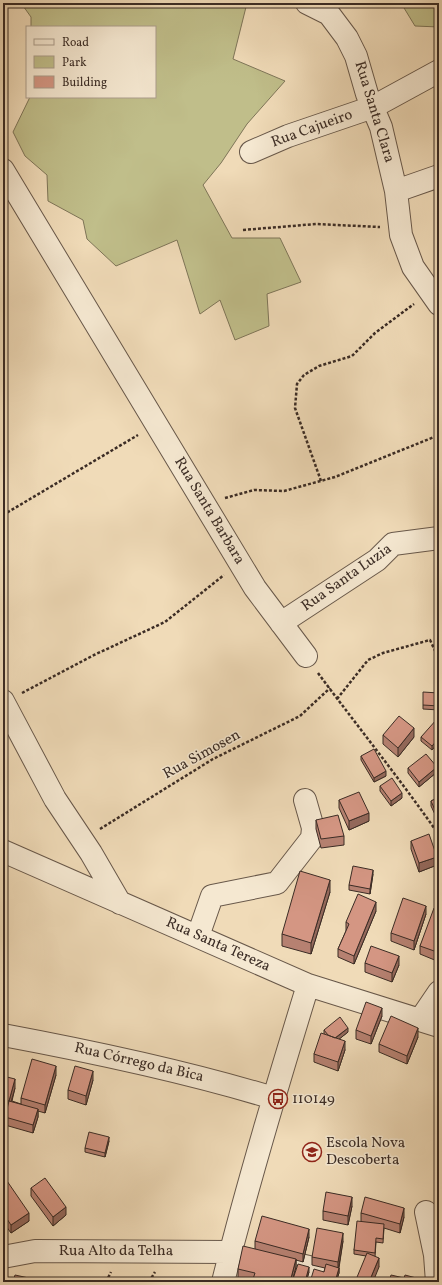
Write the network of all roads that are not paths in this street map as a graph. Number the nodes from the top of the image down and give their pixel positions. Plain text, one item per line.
1 (308, 3) edge
2 (439, 71) edge
3 (373, 107) junction
4 (251, 152) dead end
5 (3, 170) edge
6 (439, 176) edge
7 (396, 191) junction
8 (435, 298) edge
9 (439, 538) edge
10 (281, 623) junction
11 (306, 656) road end
12 (3, 702) edge
13 (305, 800) dead end
14 (3, 851) edge
15 (120, 903) junction
16 (198, 936) junction
17 (308, 984) junction
18 (439, 992) edge
19 (429, 1023) edge
20 (3, 1035) edge
21 (274, 1098) junction
22 (426, 1212) dead end
23 (231, 1250) junction
24 (3, 1257) edge
25 (321, 1270) edge
26 (224, 1282) edge
27 (437, 1282) edge

1 - 3 street, Rua Santa Clara
2 - 3 street, Rua Cajueiro
3 - 4 street, Rua Cajueiro
3 - 7 street, Rua Santa Clara
5 - 10 street, Rua Santa Barbara
6 - 7 street
7 - 8 street, Rua Santa Clara
9 - 10 street, Rua Santa Luzia
10 - 11 street, Rua Santa Barbara
12 - 15 street
13 - 16 street
14 - 15 street, Rua Santa Tereza
15 - 16 street, Rua Santa Tereza
16 - 17 street, Rua Santa Tereza
17 - 19 street, Rua Santa Tereza
17 - 21 street
18 - 19 street
20 - 21 street, Rua Córrego da Bica
21 - 23 street
22 - 27 street
23 - 24 street, Rua Alto da Telha
23 - 25 street, Rua Alto da Telha
23 - 26 street

